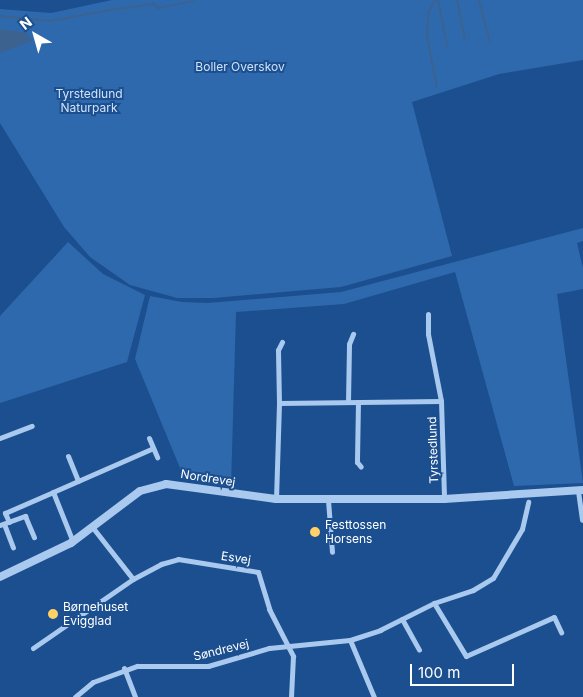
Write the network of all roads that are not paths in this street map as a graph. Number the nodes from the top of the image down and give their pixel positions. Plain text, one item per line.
1 (428, 314) dead end
2 (353, 334) dead end
3 (282, 342) dead end
4 (441, 400) junction
5 (348, 402) junction
6 (358, 402) junction
7 (279, 403) junction
8 (32, 426) dead end
9 (0, 438) edge
10 (149, 438) dead end
11 (153, 448) junction
12 (68, 456) dead end
13 (157, 457) dead end
14 (360, 467) dead end
15 (78, 481) junction
16 (581, 490) edge
17 (52, 492) junction
18 (276, 499) junction
19 (444, 499) junction
20 (328, 500) junction
21 (528, 502) dead end
22 (582, 520) edge
23 (4, 524) edge
24 (93, 528) junction
25 (34, 537) dead end
26 (73, 542) junction
27 (13, 546) dead end
28 (332, 552) dead end
29 (0, 577) edge
30 (133, 579) junction
31 (434, 603) junction
32 (402, 619) junction
33 (561, 632) dead end
34 (350, 640) junction
35 (289, 647) junction
36 (33, 648) dead end
37 (419, 650) dead end
38 (124, 668) junction
39 (75, 697) edge
40 (135, 697) edge
41 (291, 697) edge
42 (374, 697) edge

1 - 4 street, Tyrstedlund
2 - 5 street
3 - 7 street
4 - 6 street, Tyrstedlund
4 - 19 street, Tyrstedlund
5 - 6 street, Tyrstedlund
5 - 7 street, Tyrstedlund
6 - 14 street
7 - 18 street
8 - 9 street
10 - 11 street
11 - 13 street
11 - 15 street
12 - 15 street
15 - 17 street
16 - 19 street, Nordrevej
16 - 22 street, Nordrevej
17 - 23 street
17 - 26 street
18 - 20 street, Nordrevej
18 - 24 street, Nordrevej
19 - 20 street, Nordrevej
20 - 28 street
21 - 31 street, Søndrevej
23 - 25 street
23 - 27 street
24 - 26 street, Nordrevej
24 - 30 street
26 - 29 street, Nordrevej
30 - 35 street, Esvej
30 - 36 street, Esvej
31 - 32 street, Søndrevej
31 - 33 street
32 - 34 street, Søndrevej
32 - 37 street
34 - 35 street, Søndrevej
34 - 42 street
35 - 38 street, Søndrevej
35 - 41 street
38 - 39 street, Søndrevej
38 - 40 street

